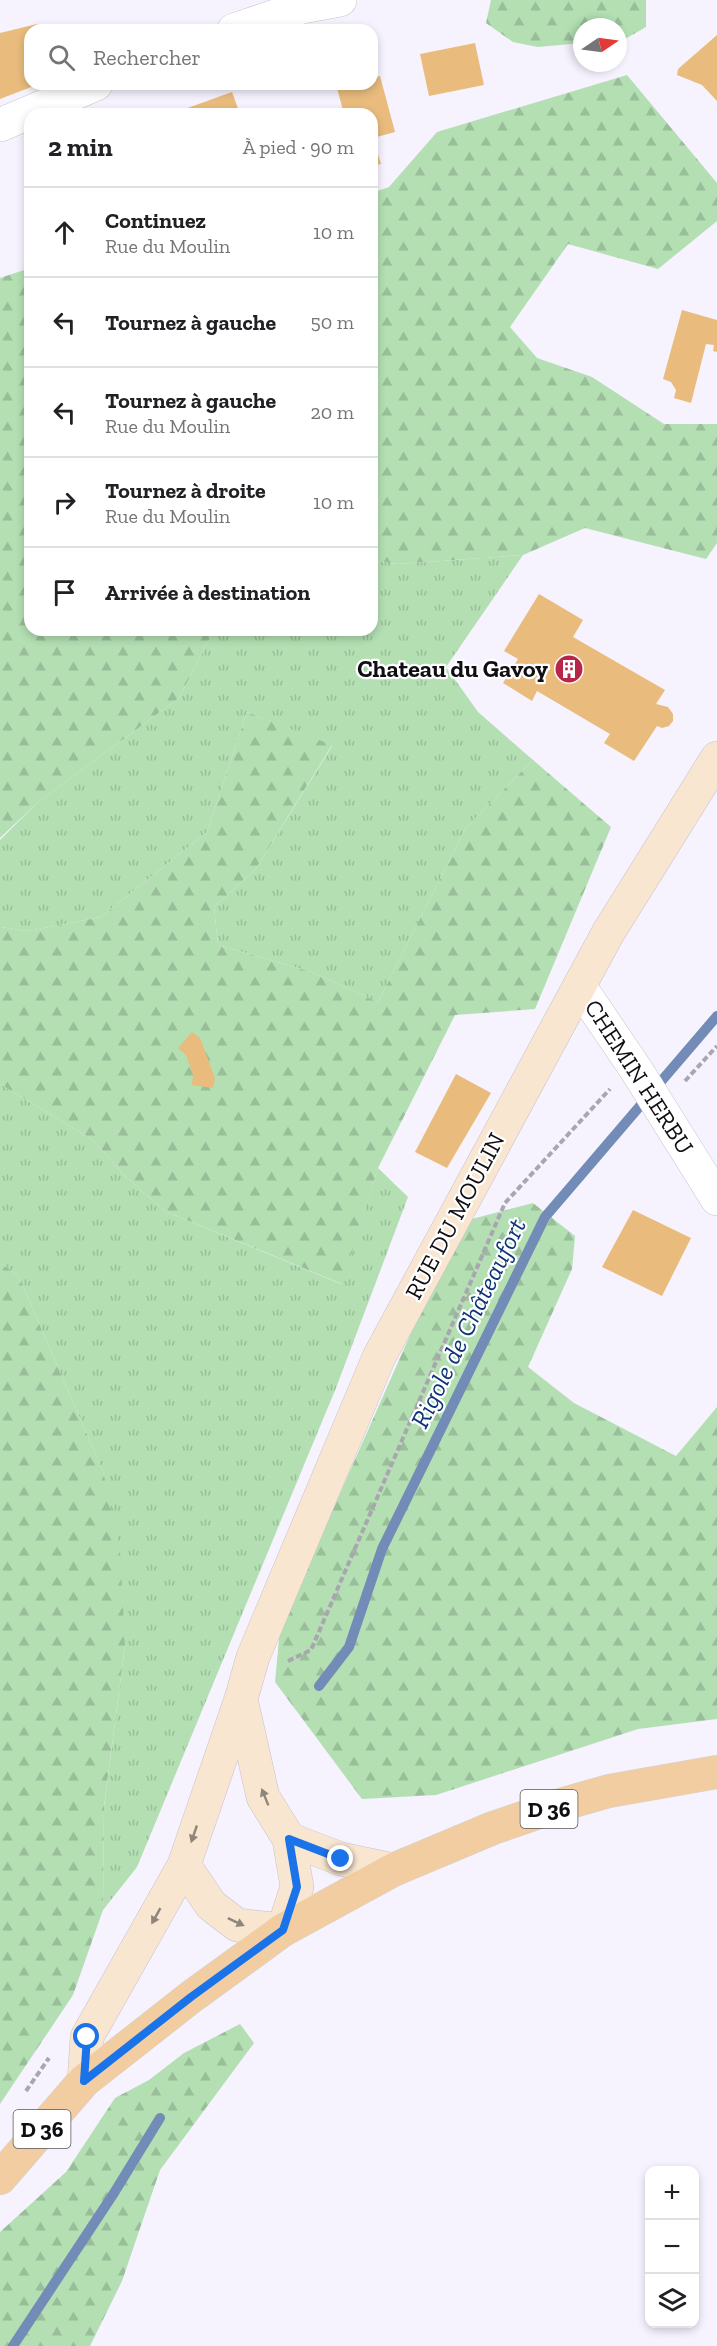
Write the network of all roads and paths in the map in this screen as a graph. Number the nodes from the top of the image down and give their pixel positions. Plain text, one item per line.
1 (340, 0) edge
2 (252, 24) edge
3 (82, 90) edge
4 (40, 108) edge
5 (24, 115) edge
6 (0, 125) edge
7 (717, 758) edge
8 (580, 987) junction
9 (717, 1046) edge
10 (635, 1068) junction
11 (659, 1107) junction
12 (717, 1198) edge
13 (253, 1657) junction
14 (241, 1699) junction
15 (717, 1772) edge
16 (289, 1839) junction
17 (184, 1865) junction
18 (393, 1870) junction
19 (283, 1930) junction
20 (84, 2081) junction
21 (0, 2178) edge

1 - 2 street
3 - 4 street
5 - 6 street
7 - 8 street, RUE DU MOULIN
8 - 10 street, CHEMIN HERBU
8 - 13 street, RUE DU MOULIN
9 - 11 path
10 - 11 street, CHEMIN HERBU
10 - 13 path
11 - 12 street, CHEMIN HERBU
13 - 14 street, RUE DU MOULIN
16 -> 14 street, RUE DU MOULIN
14 -> 17 street, RUE DU MOULIN
15 - 18 main road, D 36
16 - 18 street
16 - 19 street, RUE DU MOULIN
17 -> 19 street
17 -> 20 street, RUE DU MOULIN
18 - 19 main road, D 36
19 - 20 main road, D 36
20 - 21 main road, D 36

